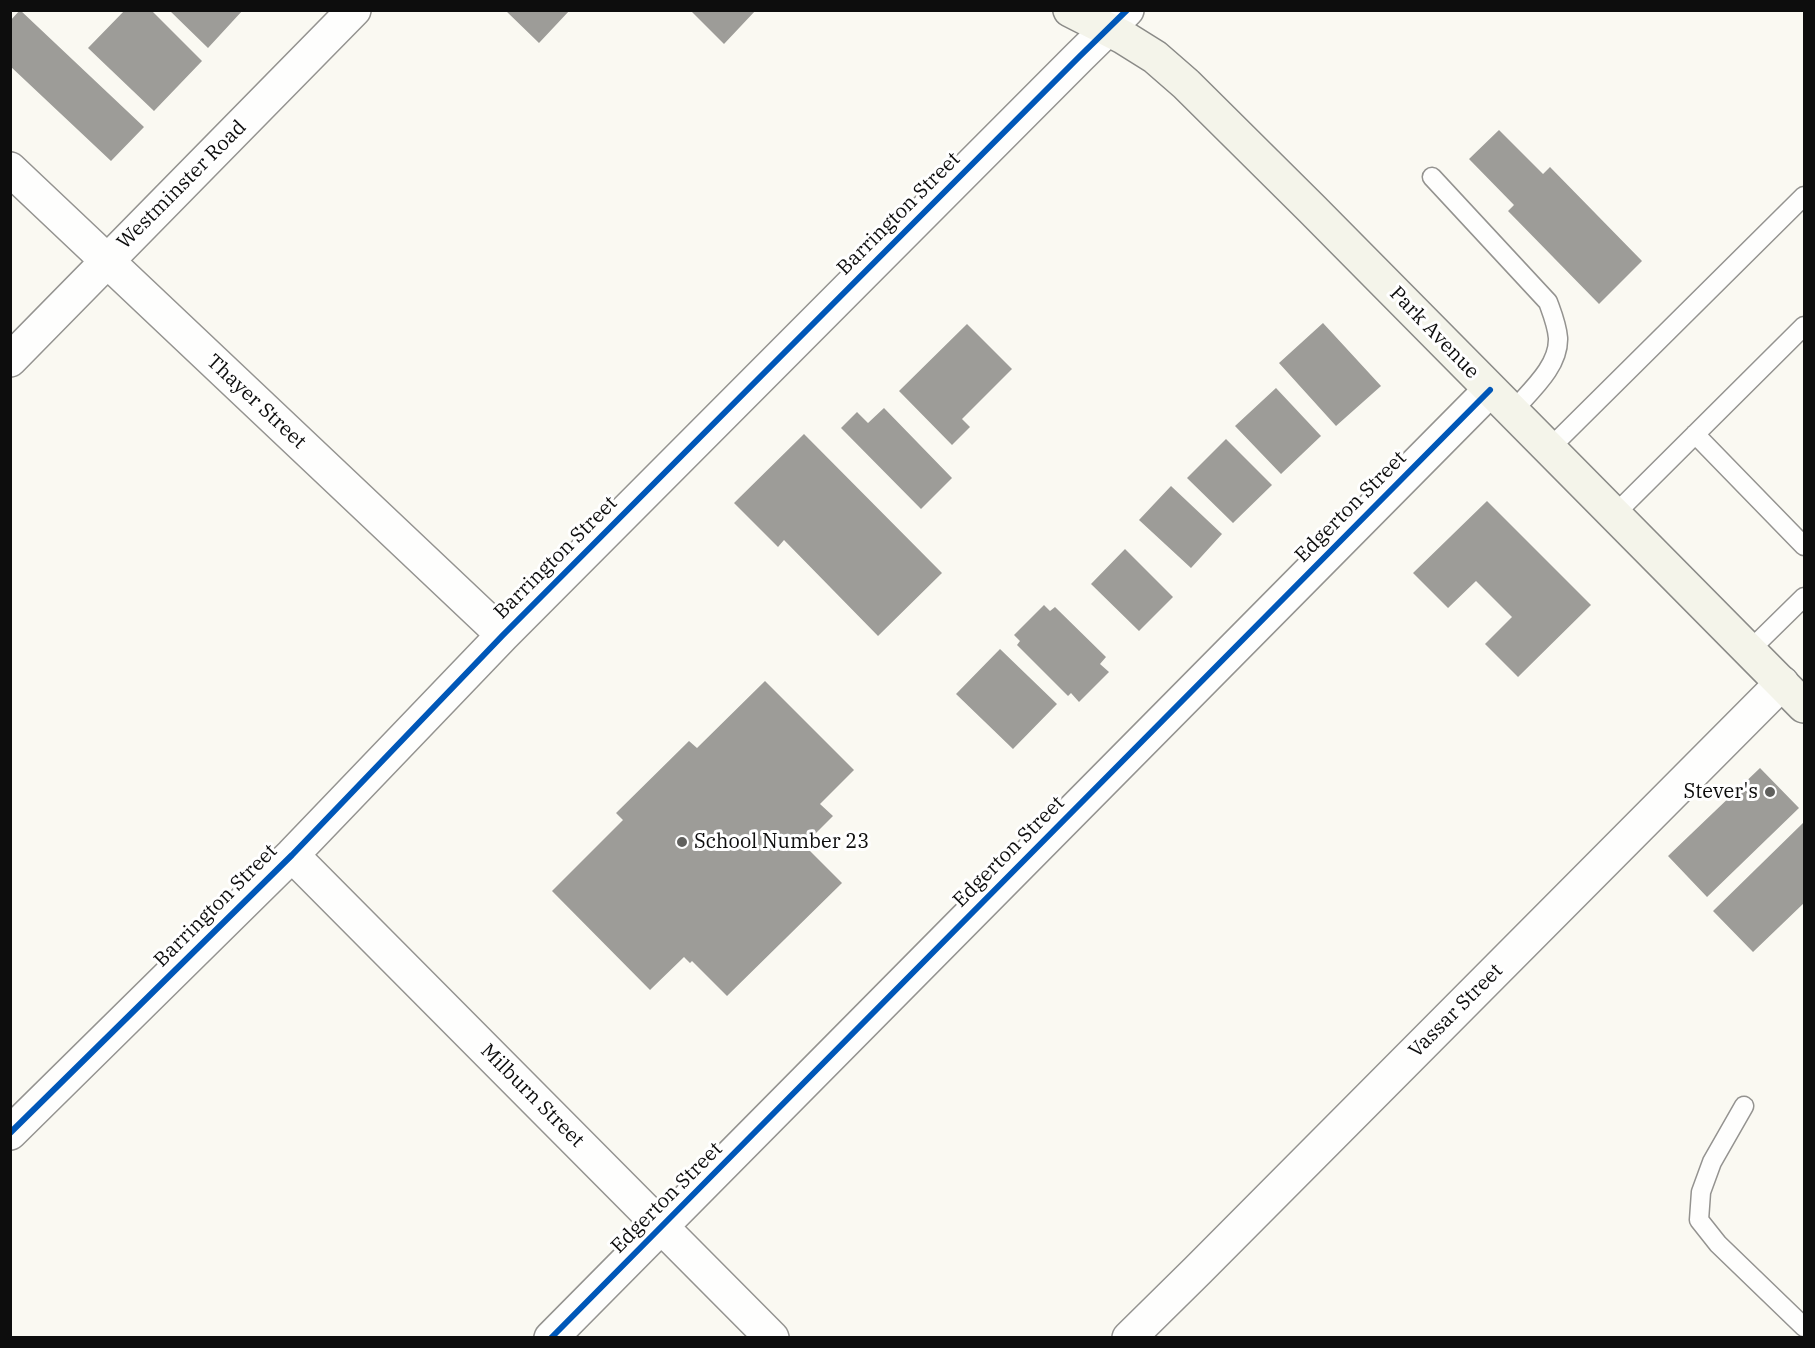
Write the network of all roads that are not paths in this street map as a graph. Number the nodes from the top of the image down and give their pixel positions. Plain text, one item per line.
1 (354, 10) edge
2 (1070, 10) edge
3 (1117, 20) edge
4 (10, 169) edge
5 (1432, 177) dead end
6 (1804, 195) edge
7 (107, 260) junction
8 (1804, 326) edge
9 (10, 360) edge
10 (1501, 401) junction
11 (1695, 434) junction
12 (1549, 449) junction
13 (1614, 515) junction
14 (1804, 546) edge
15 (1804, 600) edge
16 (503, 634) junction
17 (1749, 651) junction
18 (1782, 683) junction
19 (1804, 706) edge
20 (292, 855) junction
21 (1744, 1106) dead end
22 (10, 1133) edge
23 (662, 1227) junction
24 (1804, 1327) edge
25 (551, 1338) edge
26 (772, 1338) edge
27 (1129, 1338) edge

1 - 7 street, Westminster Road
2 - 3 street, Park Avenue
3 - 10 street, Park Avenue
3 - 16 street, Barrington Street
4 - 7 street, Thayer Street
5 - 10 lane
6 - 12 lane
7 - 9 street, Westminster Road
7 - 16 street, Thayer Street
8 - 11 lane
10 - 12 street, Park Avenue
10 - 23 street, Edgerton Street
11 - 13 lane
11 - 14 lane
12 - 13 street, Park Avenue
13 - 17 street, Park Avenue
15 - 17 lane
16 - 20 street, Barrington Street
17 - 18 street, Park Avenue
18 - 19 street, Park Avenue
18 - 27 street, Vassar Street
20 - 22 street, Barrington Street
20 - 23 street, Milburn Street
21 - 24 lane
23 - 25 street, Edgerton Street
23 - 26 street, Milburn Street

